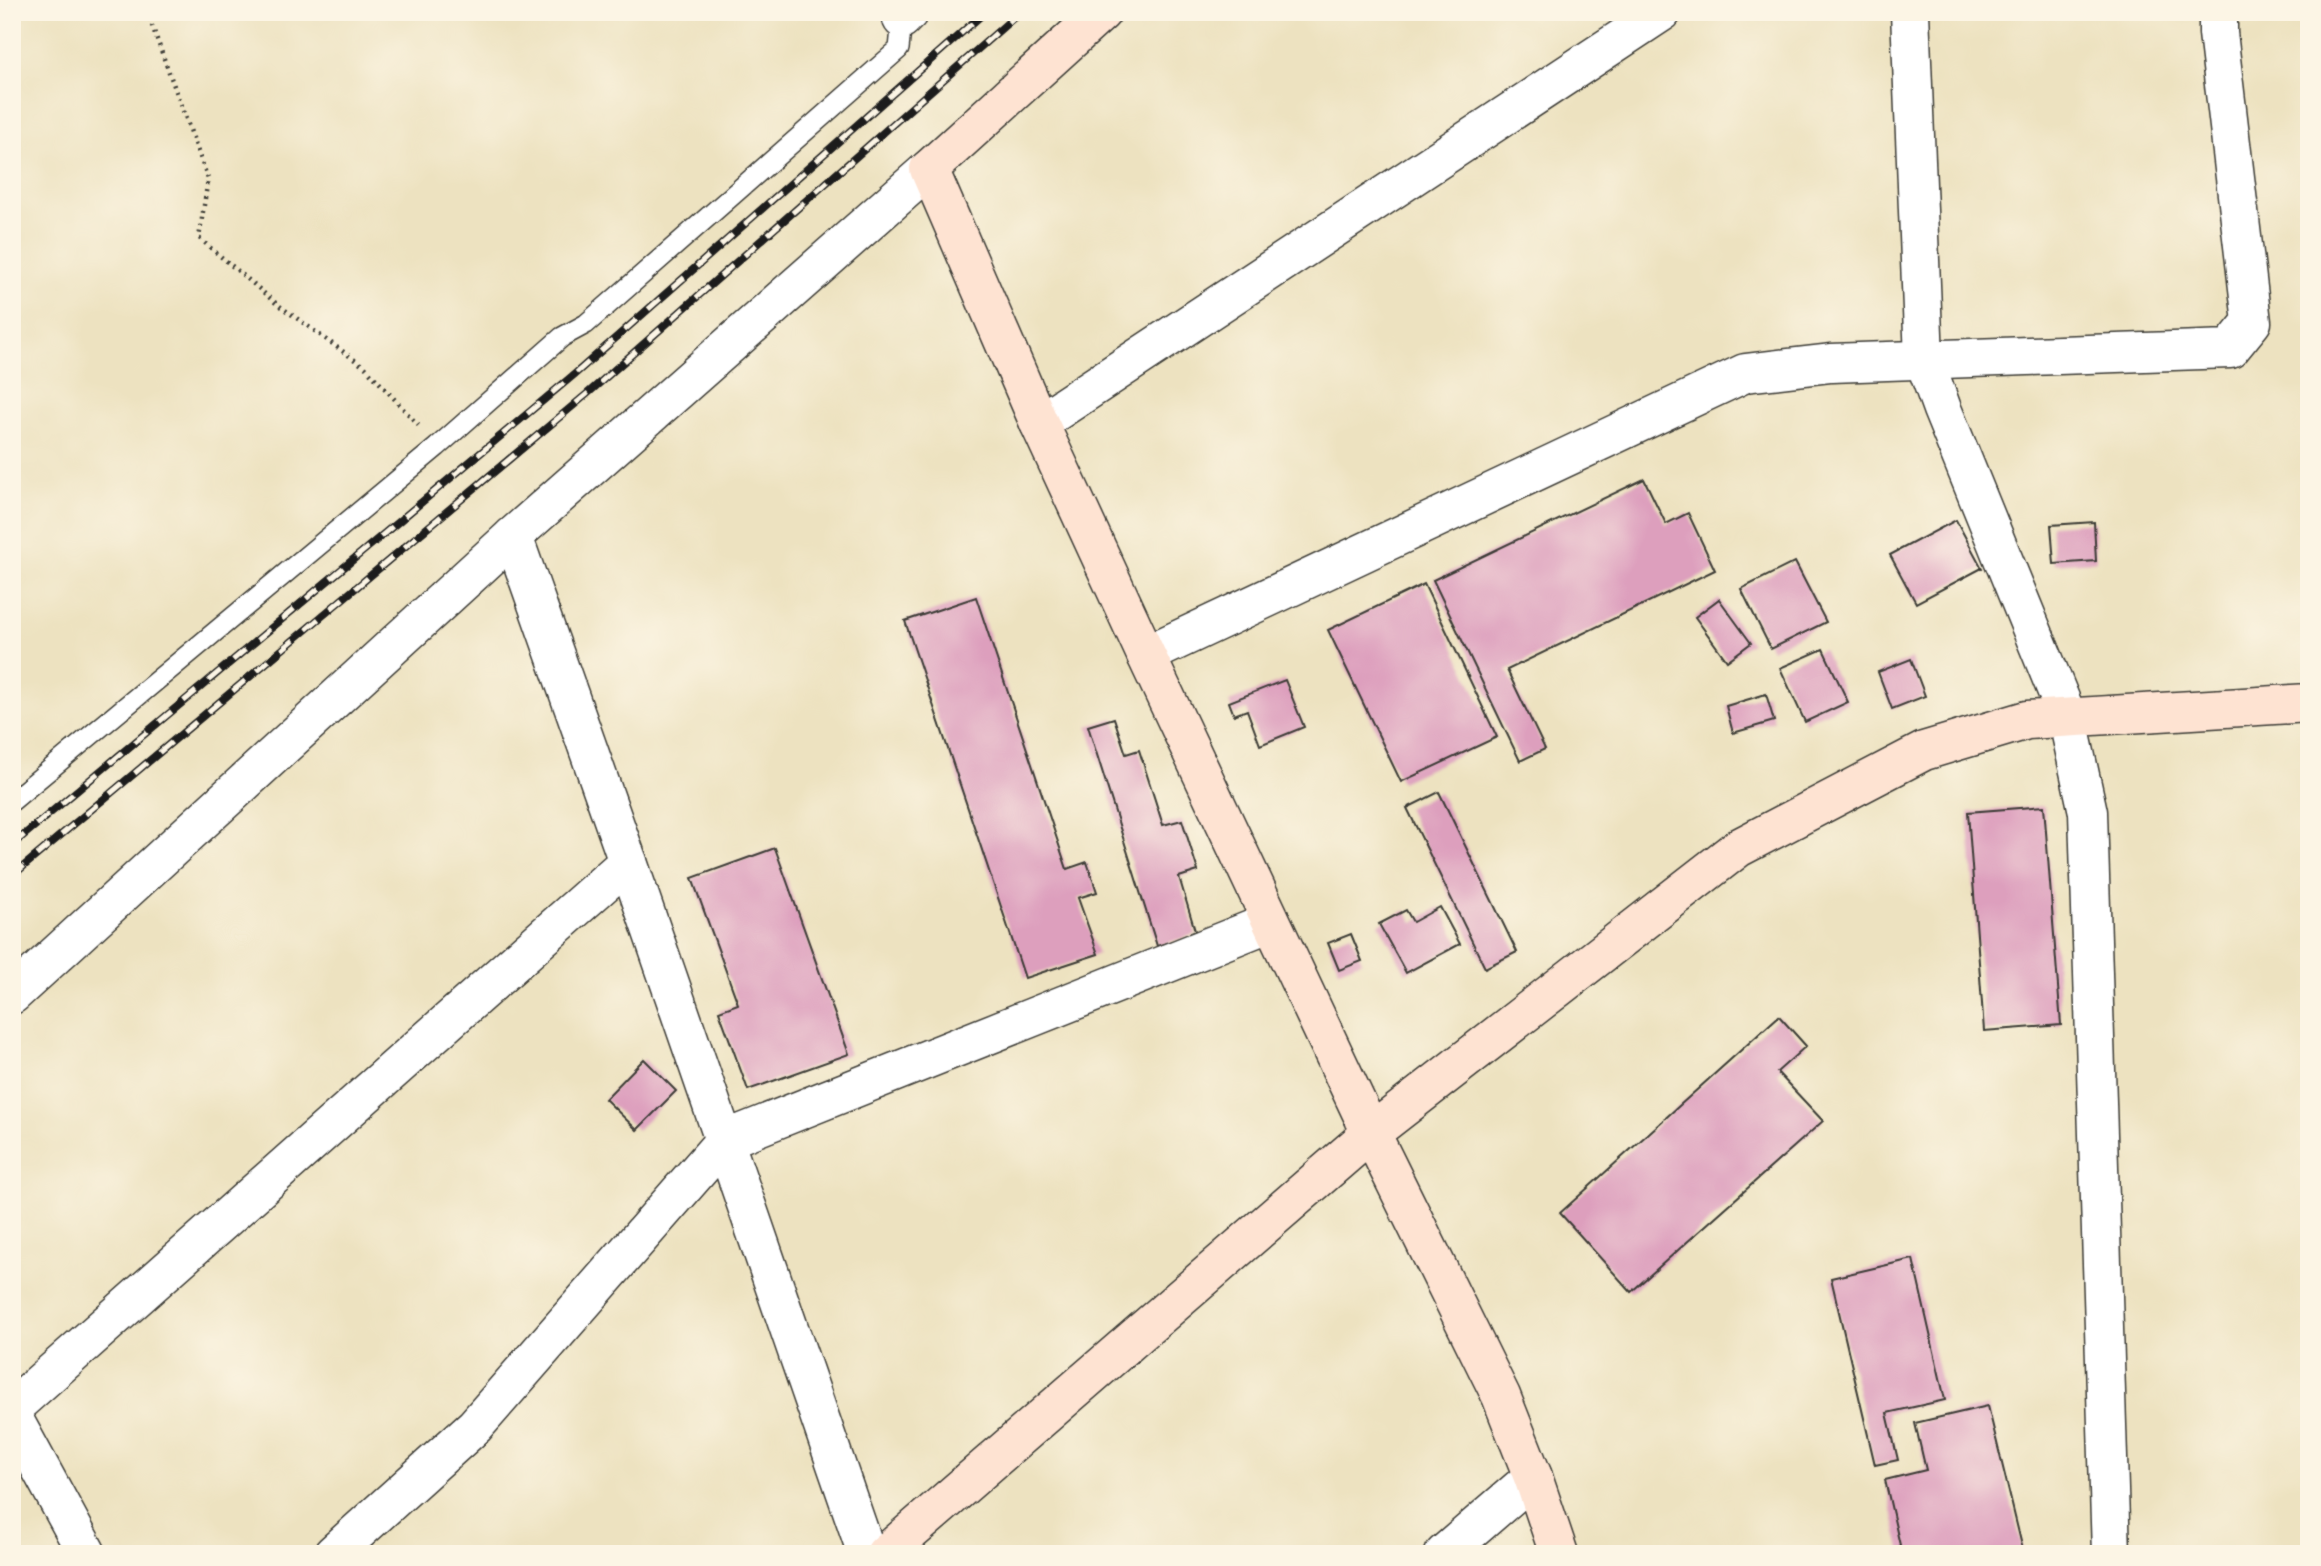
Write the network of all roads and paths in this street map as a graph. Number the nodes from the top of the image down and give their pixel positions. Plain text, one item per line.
1 (147, 12) edge
2 (1102, 12) edge
3 (1662, 12) edge
4 (1910, 12) edge
5 (2218, 12) edge
6 (906, 16) edge
7 (929, 169) junction
8 (1924, 359) junction
9 (1039, 423) junction
10 (437, 447) junction
11 (513, 536) junction
12 (1146, 655) junction
13 (2309, 703) edge
14 (2067, 716) junction
15 (12, 801) edge
16 (628, 862) junction
17 (1271, 922) junction
18 (12, 995) edge
19 (1371, 1133) junction
20 (724, 1140) junction
21 (12, 1408) edge
22 (12, 1416) edge
23 (1533, 1477) junction
24 (87, 1554) edge
25 (333, 1554) edge
26 (867, 1554) edge
27 (884, 1554) edge
28 (1444, 1554) edge
29 (1559, 1554) edge
30 (2111, 1554) edge

1 - 10 path
2 - 7 street
3 - 9 street
4 - 8 street
5 - 8 street
6 - 10 lane
7 - 9 street
7 - 11 street
8 - 12 street
8 - 14 street
9 - 12 street
10 - 15 lane
11 - 16 street
11 - 18 street
12 - 17 street
13 - 14 street
14 - 19 street
14 - 30 street
16 - 20 street
16 - 21 street
17 - 19 street
17 - 20 street
19 - 23 street
19 - 27 street
20 - 25 street
20 - 26 street
22 - 24 street
23 - 28 street
23 - 29 street

